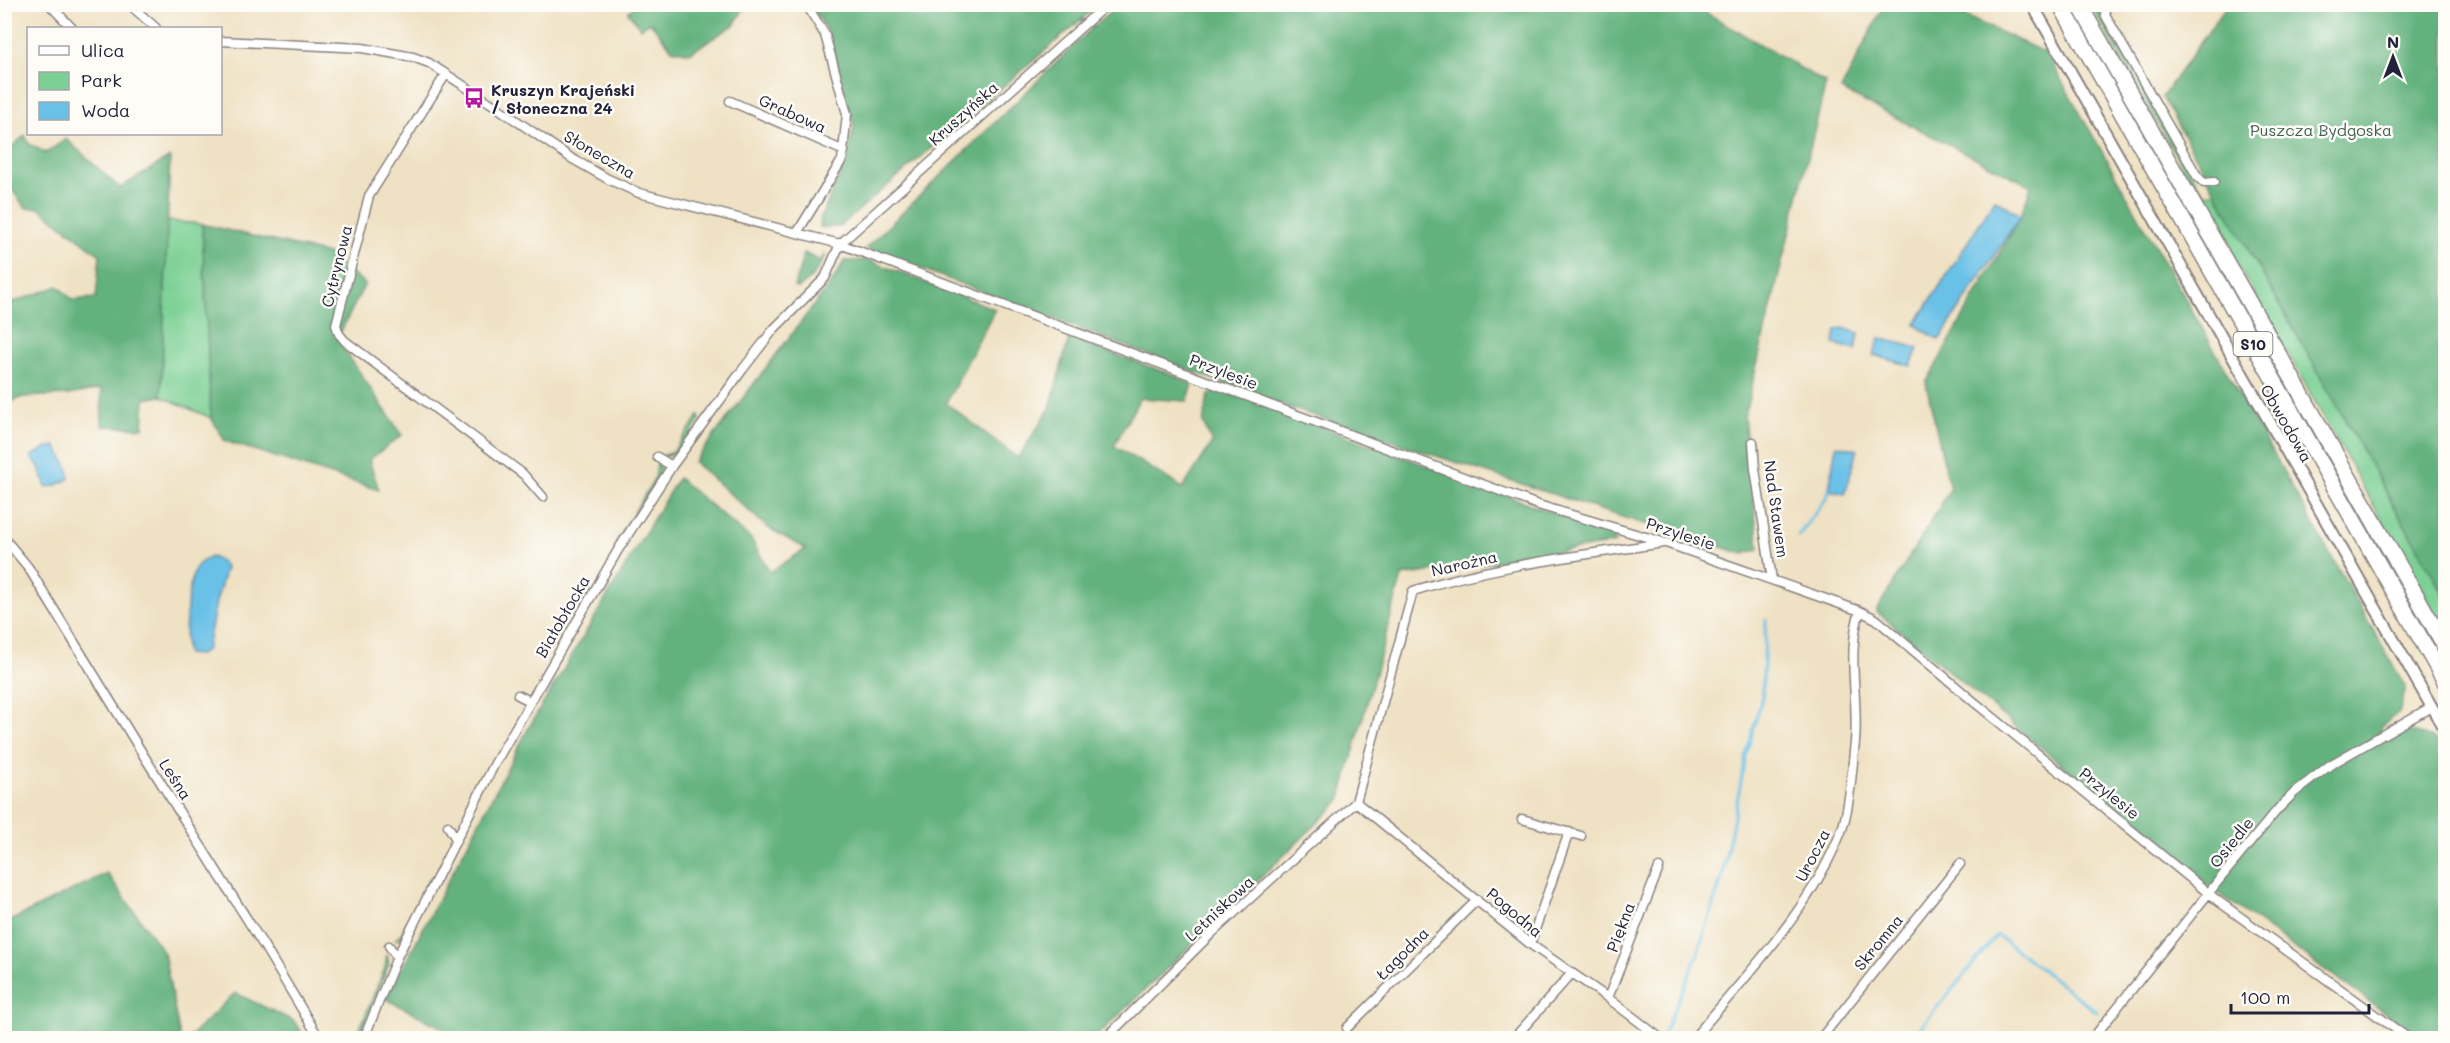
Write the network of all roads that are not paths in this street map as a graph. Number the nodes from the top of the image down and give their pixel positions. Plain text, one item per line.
1 (49, 4) edge
2 (129, 4) edge
3 (806, 4) edge
4 (1107, 4) edge
5 (2032, 4) edge
6 (2060, 4) edge
7 (2079, 4) edge
8 (2103, 4) edge
9 (71, 27) edge
10 (155, 27) edge
11 (222, 41) edge
12 (446, 74) junction
13 (730, 101) dead end
14 (844, 151) junction
15 (2214, 182) dead end
16 (797, 233) junction
17 (840, 244) junction
18 (1753, 442) dead end
19 (657, 457) dead end
20 (672, 466) junction
21 (543, 497) dead end
22 (4, 538) edge
23 (1666, 543) junction
24 (1772, 580) junction
25 (1860, 611) junction
26 (2445, 648) edge
27 (2445, 683) edge
28 (518, 695) dead end
29 (530, 701) junction
30 (2432, 707) junction
31 (2445, 732) edge
32 (1356, 802) junction
33 (1522, 819) dead end
34 (448, 826) dead end
35 (1569, 832) junction
36 (1581, 836) dead end
37 (456, 839) junction
38 (1960, 864) dead end
39 (1659, 868) dead end
40 (2210, 894) junction
41 (1478, 900) junction
42 (1530, 944) junction
43 (388, 946) dead end
44 (397, 957) junction
45 (1572, 973) junction
46 (1608, 998) junction
47 (1347, 1028) dead end
48 (319, 1038) edge
49 (364, 1038) edge
50 (1106, 1038) edge
51 (1514, 1038) edge
52 (1660, 1038) edge
53 (1694, 1038) edge
54 (1821, 1038) edge
55 (2093, 1038) edge
56 (2408, 1038) edge

1 - 9 street
2 - 10 street
3 - 14 street
4 - 17 street, Kruszyńska
5 - 30 street, Obwodowa
6 - 27 highway, S10
7 - 26 highway, S10
8 - 15 street
11 - 12 street, Słoneczna
12 - 16 street, Słoneczna
12 - 21 street, Cytrynowa
13 - 14 street, Grabowa
14 - 16 street
16 - 17 street, Słoneczna
17 - 20 street, Białobłocka
17 - 23 street, Przylesie
18 - 24 street, Nad Stawem
19 - 20 street
20 - 29 street, Białobłocka
22 - 48 street, Leśna
23 - 24 street, Przylesie
23 - 32 street, Narożna
24 - 25 street, Przylesie
25 - 40 street, Przylesie
25 - 53 street, Urocza
28 - 29 street
29 - 37 street, Białobłocka
30 - 31 street, Obwodowa
30 - 40 street, Osiedle
32 - 41 street, Pogodna
32 - 50 street, Letniskowa
33 - 35 street
34 - 37 street
35 - 36 street
35 - 42 street
37 - 44 street, Białobłocka
38 - 54 street, Skromna
39 - 46 street, Piękna
40 - 55 street, Osiedle
40 - 56 street, Przylesie
41 - 42 street, Pogodna
41 - 47 street, Łagodna
42 - 45 street, Pogodna
43 - 44 street
44 - 49 street, Białobłocka
45 - 46 street, Pogodna
45 - 51 street
46 - 52 street, Pogodna

